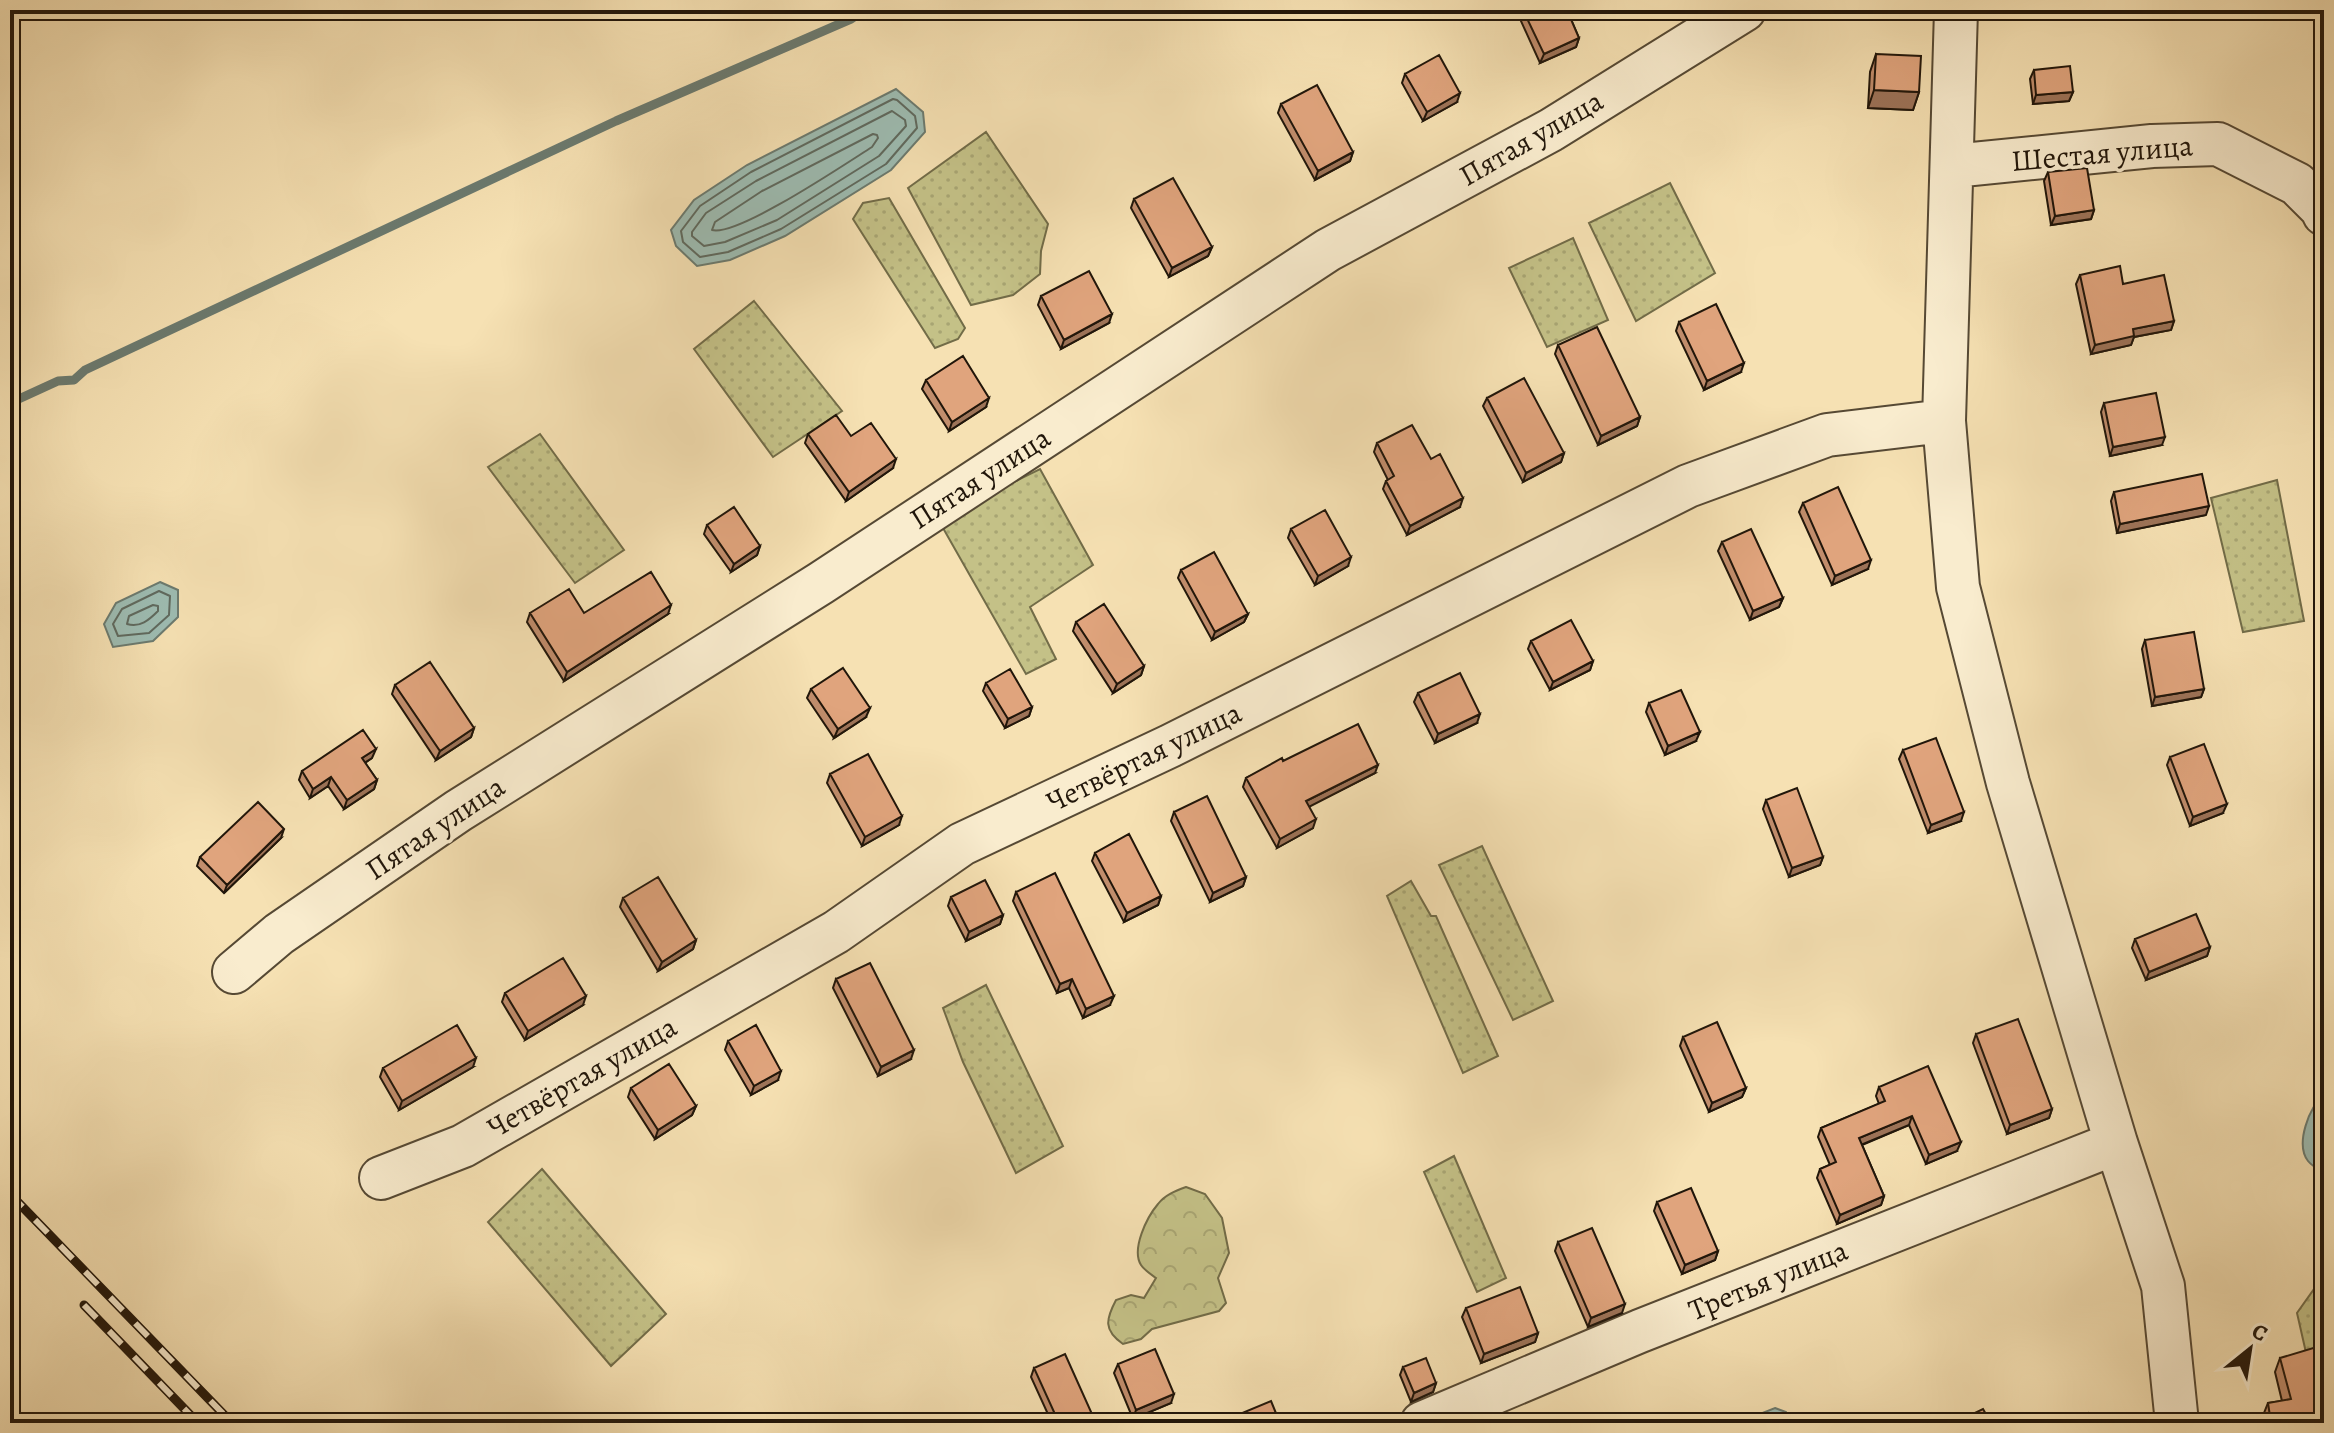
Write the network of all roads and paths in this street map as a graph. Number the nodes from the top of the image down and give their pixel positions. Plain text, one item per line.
1 (1744, 10) edge
2 (1956, 10) edge
3 (1953, 166) junction
4 (2324, 214) edge
5 (1944, 421) junction
6 (234, 972) dead end
7 (2116, 1143) junction
8 (381, 1178) dead end
9 (1422, 1423) edge
10 (2177, 1423) edge

1 - 6 street, Пятая улица
2 - 3 street
3 - 4 street, Шестая улица
3 - 5 street
5 - 7 street
5 - 8 street, Четвёртая улица
7 - 9 street, Третья улица
7 - 10 street

